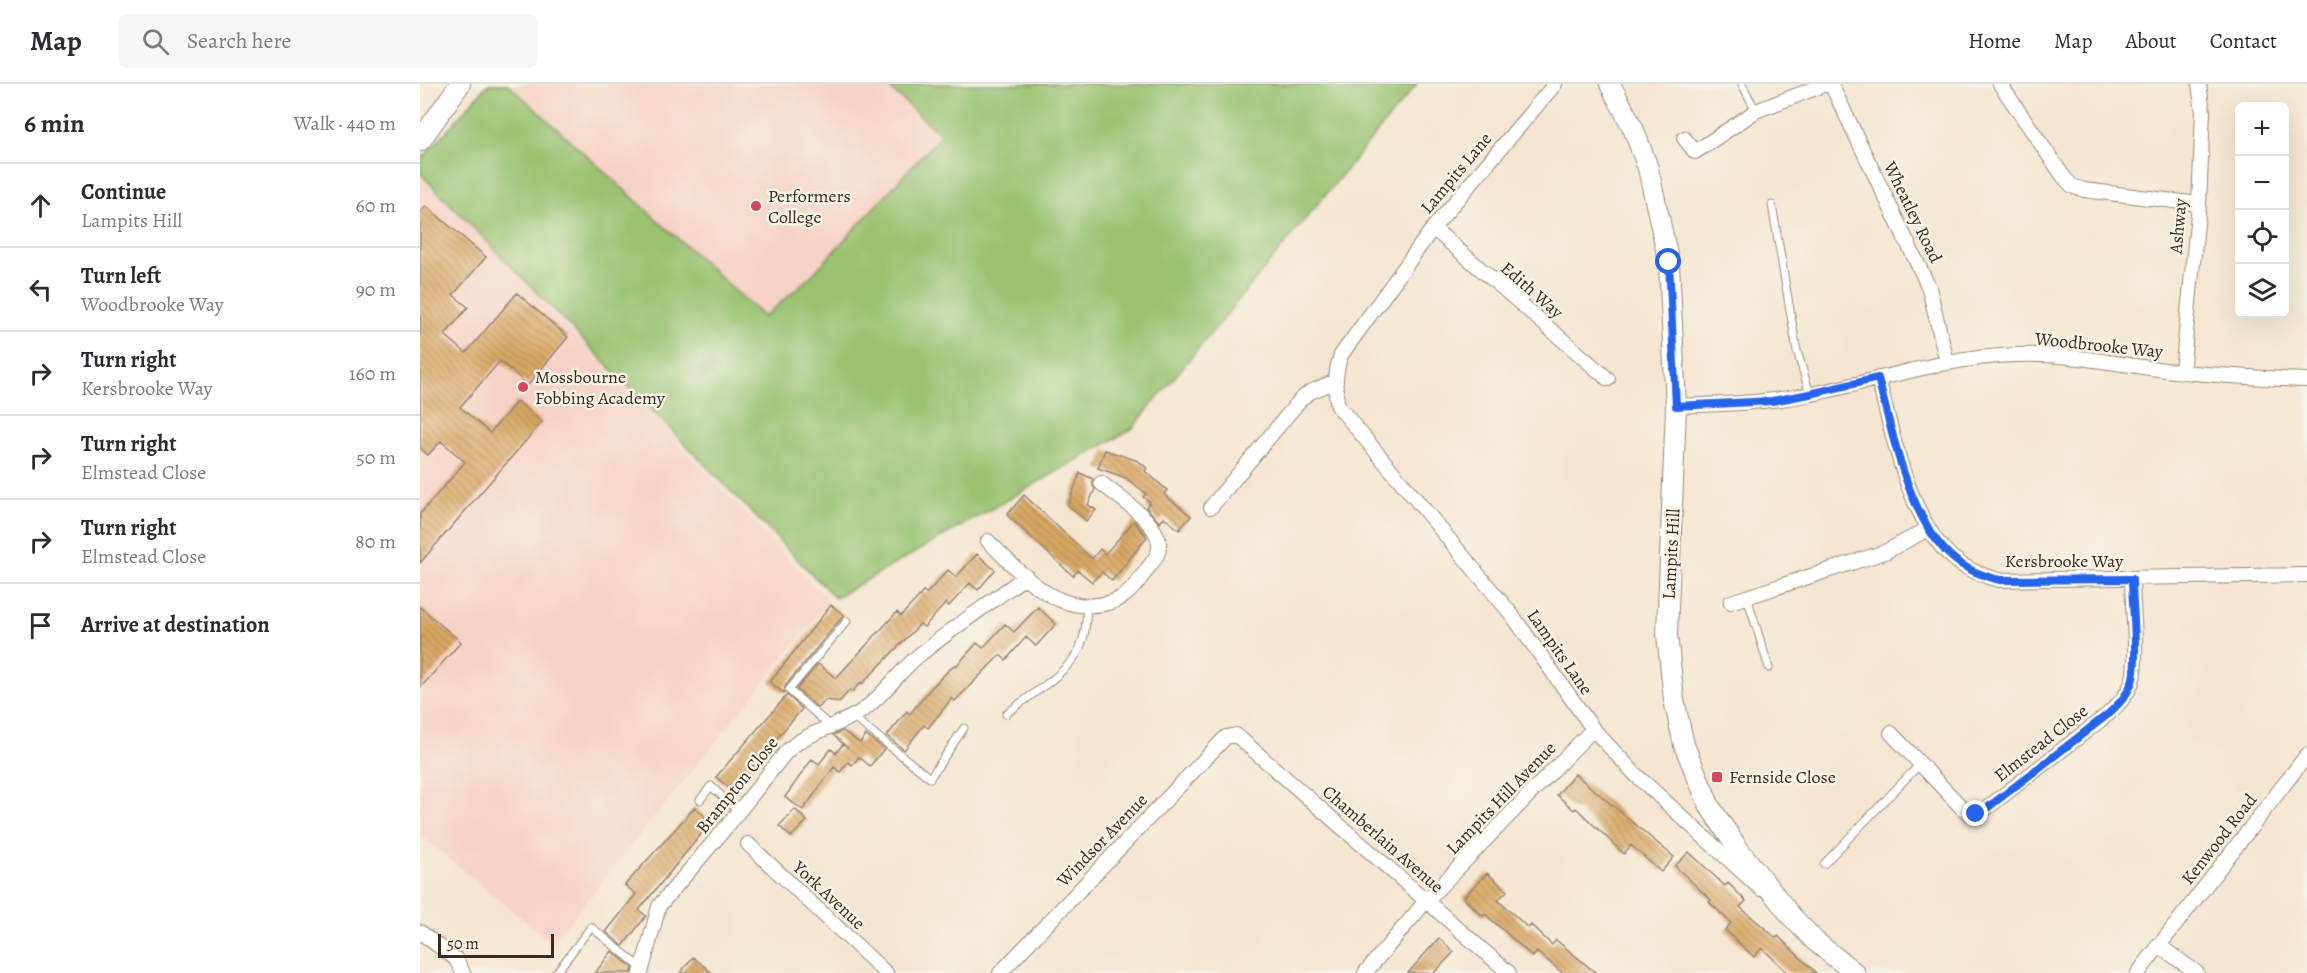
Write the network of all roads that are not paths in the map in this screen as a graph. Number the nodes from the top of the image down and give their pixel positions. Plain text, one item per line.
1 (460, 84) edge
2 (1555, 84) edge
3 (1610, 84) edge
4 (1742, 84) edge
5 (1826, 84) edge
6 (1832, 84) edge
7 (2000, 84) edge
8 (2199, 84) edge
9 (1756, 111) junction
10 (1684, 138) dead end
11 (420, 141) edge
12 (2199, 204) junction
13 (1772, 205) dead end
14 (1433, 228) junction
15 (1947, 362) junction
16 (2182, 372) junction
17 (1878, 378) junction
18 (1608, 379) dead end
19 (2307, 380) edge
20 (1336, 381) junction
21 (1810, 394) junction
22 (1676, 406) junction
23 (1101, 483) dead end
24 (1211, 507) dead end
25 (1928, 529) junction
26 (988, 541) dead end
27 (2307, 575) edge
28 (1026, 576) junction
29 (2132, 579) junction
30 (1748, 597) junction
31 (1731, 602) dead end
32 (1087, 605) junction
33 (847, 621) dead end
34 (1769, 668) dead end
35 (1005, 714) dead end
36 (853, 717) junction
37 (830, 726) junction
38 (964, 728) dead end
39 (1593, 729) junction
40 (1891, 733) dead end
41 (1231, 734) joint
42 (2307, 755) edge
43 (1920, 763) junction
44 (700, 800) dead end
45 (739, 812) junction
46 (748, 844) dead end
47 (1824, 864) dead end
48 (1426, 901) junction
49 (1792, 917) junction
50 (420, 932) edge
51 (2158, 945) junction
52 (642, 971) edge
53 (463, 973) edge
54 (556, 973) edge
55 (886, 973) edge
56 (1000, 973) edge
57 (1365, 973) edge
58 (1509, 973) edge
59 (1855, 973) edge
60 (2138, 973) edge
61 (2197, 973) edge

1 - 11 main road
2 - 14 street, Lampits Lane
3 - 22 main road, Lampits Hill
4 - 9 lane
5 - 9 street
6 - 15 street, Wheatley Road
7 - 12 street
8 - 12 street, Ashway
9 - 10 street
12 - 16 street, Ashway
13 - 21 lane
14 - 18 street, Edith Way
14 - 20 street, Lampits Lane
15 - 16 street, Woodbrooke Way
15 - 17 street, Woodbrooke Way
16 - 19 street, Woodbrooke Way
17 - 21 street, Woodbrooke Way
17 - 25 street, Kersbrooke Way
20 - 24 street
20 - 39 street, Lampits Lane
21 - 22 street, Woodbrooke Way
22 - 49 main road, Lampits Hill
23 - 32 street
25 - 29 street, Kersbrooke Way
25 - 30 street
26 - 28 street
27 - 29 street, Kersbrooke Way
28 - 32 street
28 - 36 street, Brampton Close
29 - 43 street, Elmstead Close
30 - 31 street
30 - 34 lane
32 - 35 lane
33 - 37 lane
36 - 37 street, Brampton Close
36 - 38 lane
37 - 45 street, Brampton Close
39 - 48 street, Lampits Hill Avenue
39 - 49 street, Lampits Lane
40 - 43 street, Elmstead Close
41 - 48 street, Chamberlain Avenue
41 - 56 street, Windsor Avenue
42 - 51 street, Kenwood Road
43 - 47 lane
44 - 45 lane
45 - 52 street, Brampton Close
46 - 55 street, York Avenue
48 - 57 street, Lampits Hill Avenue
48 - 58 street, Chamberlain Avenue
49 - 59 main road, Lampits Hill
50 - 53 street
51 - 60 street, Kenwood Road
51 - 61 street
52 - 54 lane

